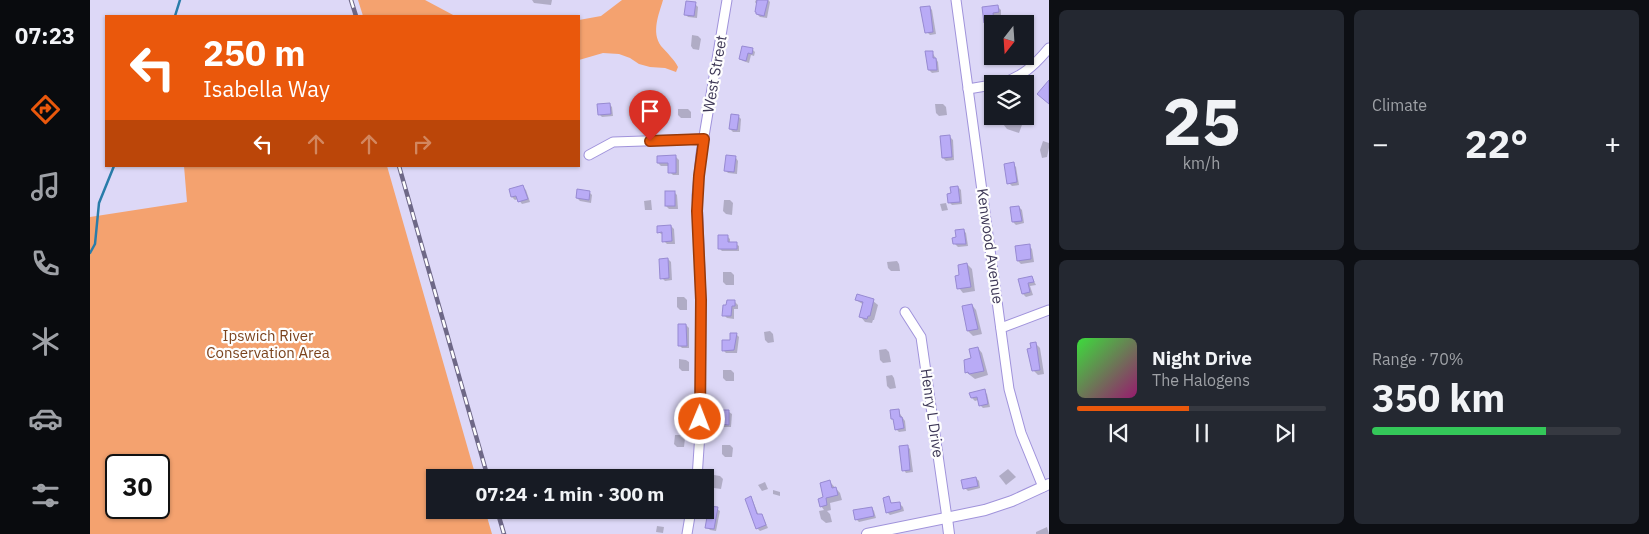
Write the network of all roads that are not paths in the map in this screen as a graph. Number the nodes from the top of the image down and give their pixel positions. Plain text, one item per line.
1 (727, 0) edge
2 (956, 0) edge
3 (1049, 48) edge
4 (1022, 75) edge
5 (984, 86) edge
6 (968, 89) junction
7 (704, 139) junction
8 (589, 155) dead end
9 (1049, 310) edge
10 (905, 312) dead end
11 (1001, 328) junction
12 (698, 469) edge
13 (1046, 486) edge
14 (947, 518) junction
15 (690, 519) edge
16 (687, 534) edge
17 (866, 534) edge
18 (949, 534) edge

1 - 7 street, West Street
2 - 6 street, Kenwood Avenue
3 - 4 street
5 - 6 street
6 - 11 street, Kenwood Avenue
7 - 8 street
7 - 12 street, West Street
9 - 11 street
10 - 14 street, Henry L Drive
11 - 13 street, Kenwood Avenue
13 - 14 street
14 - 17 street
14 - 18 street
15 - 16 street

